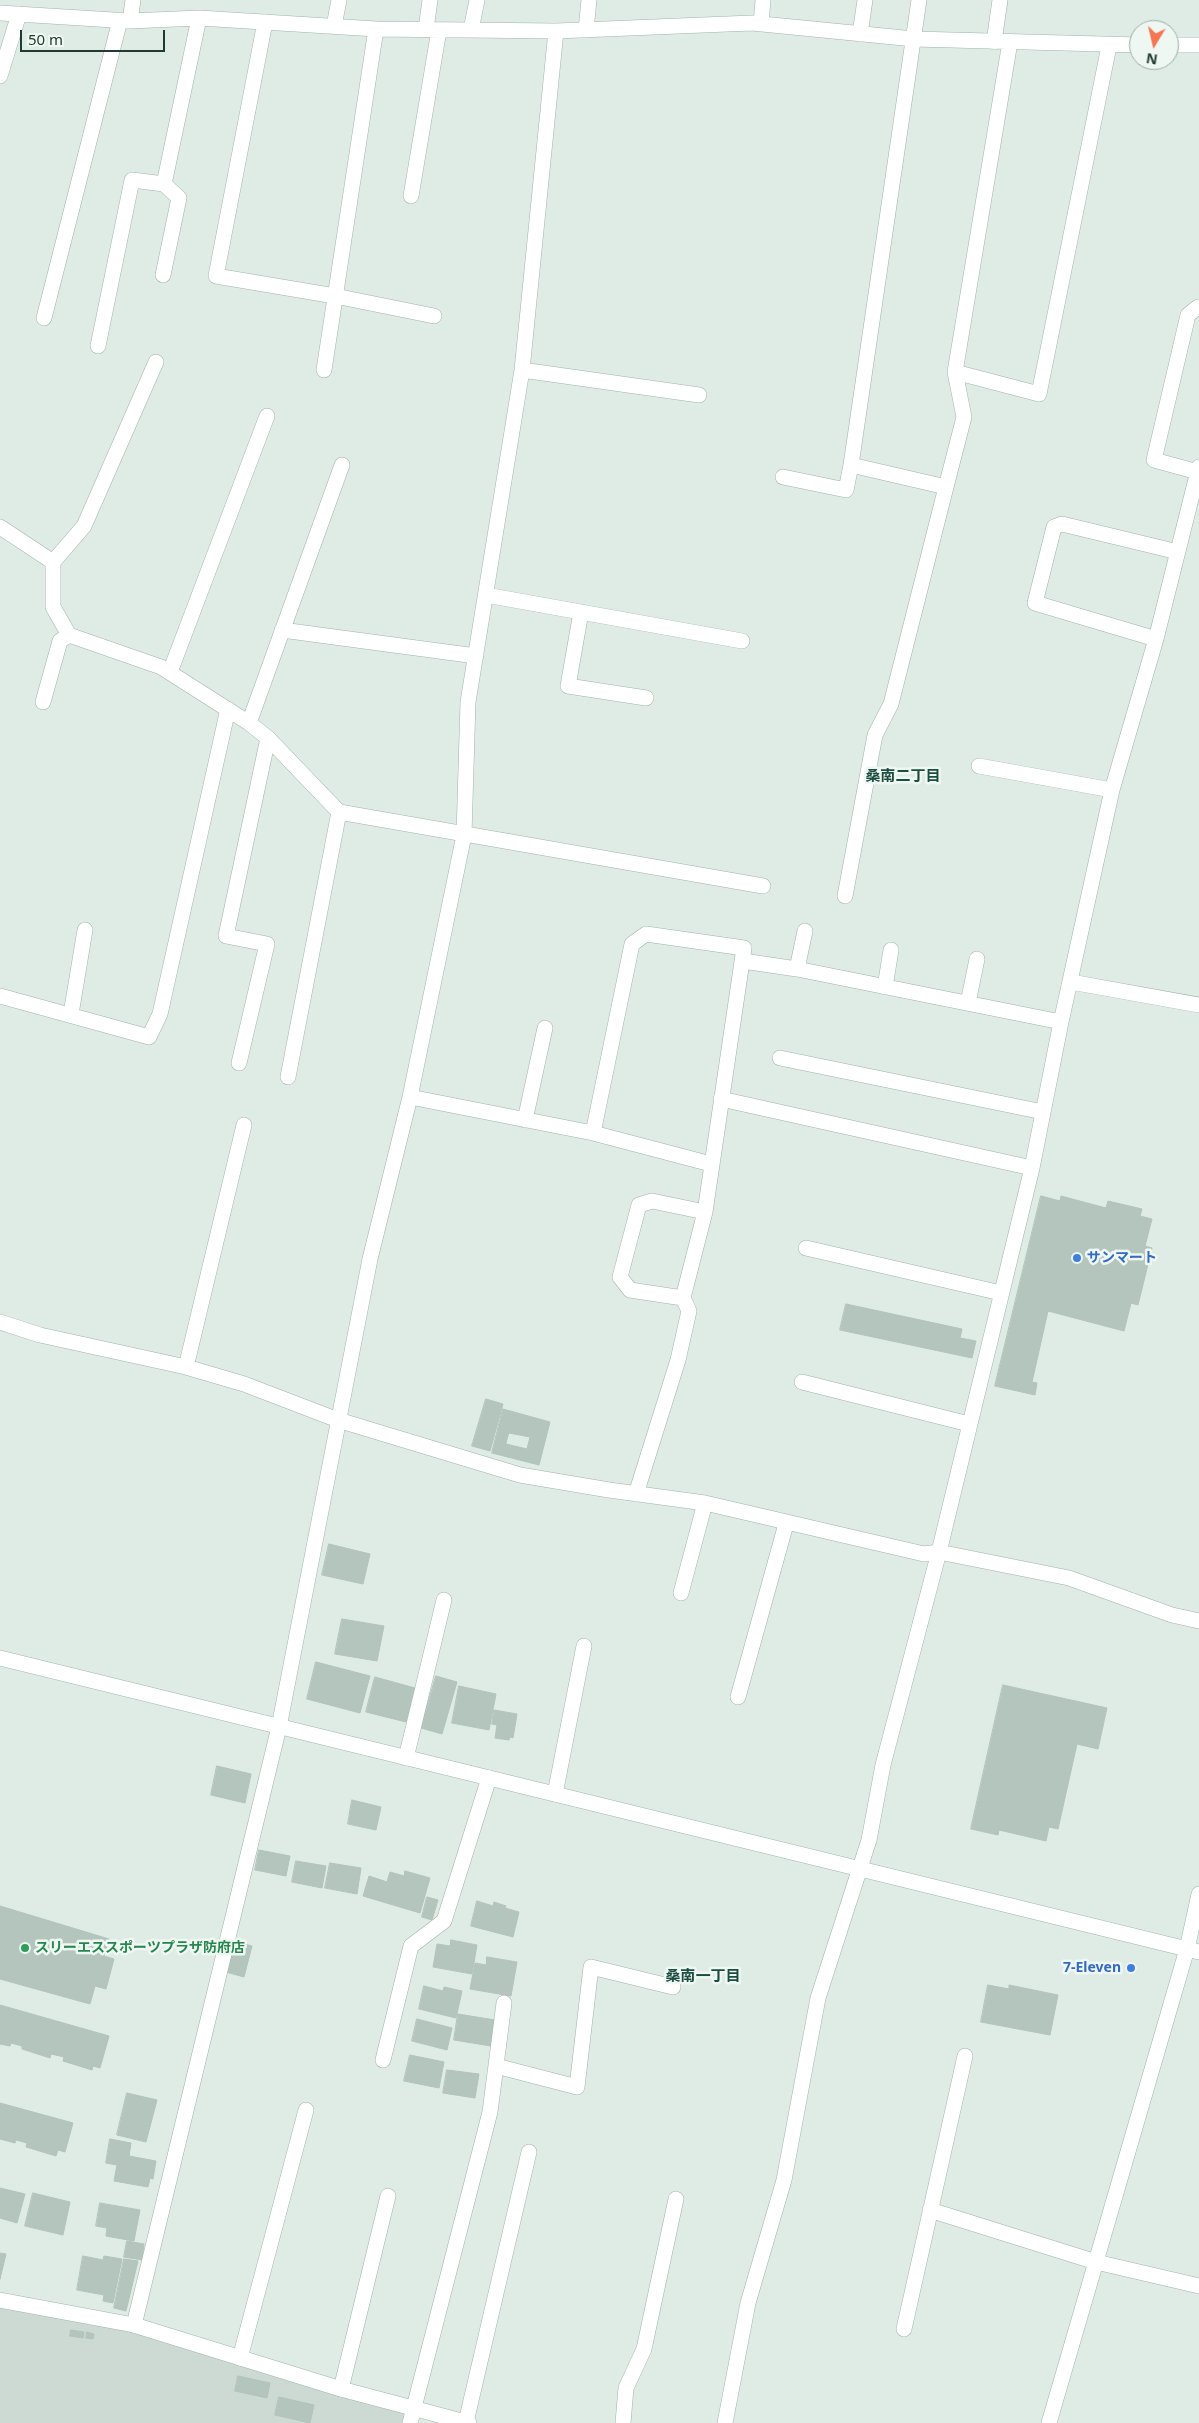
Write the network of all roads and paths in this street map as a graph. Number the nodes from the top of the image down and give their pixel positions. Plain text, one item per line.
1 (133, 0) edge
2 (339, 0) edge
3 (430, 0) edge
4 (476, 0) edge
5 (589, 0) edge
6 (763, 0) edge
7 (865, 0) edge
8 (919, 0) edge
9 (1000, 0) edge
10 (0, 13) edge
11 (19, 14) junction
12 (200, 18) junction
13 (125, 20) junction
14 (264, 22) junction
15 (761, 24) junction
16 (334, 26) junction
17 (376, 29) junction
18 (432, 30) junction
19 (471, 30) junction
20 (586, 30) junction
21 (556, 31) junction
22 (860, 34) junction
23 (914, 39) junction
24 (994, 42) junction
25 (1010, 42) junction
26 (1129, 45) edge
27 (1179, 45) edge
28 (1199, 45) edge
29 (1109, 46) junction
30 (0, 76) edge
31 (164, 184) junction
32 (411, 196) dead end
33 (163, 275) dead end
34 (335, 296) junction
35 (1198, 307) edge
36 (434, 316) dead end
37 (44, 318) dead end
38 (98, 346) dead end
39 (156, 362) dead end
40 (324, 370) dead end
41 (522, 370) junction
42 (955, 372) junction
43 (699, 395) dead end
44 (267, 416) dead end
45 (851, 464) junction
46 (342, 466) dead end
47 (1198, 470) edge
48 (783, 477) dead end
49 (946, 487) junction
50 (0, 527) edge
51 (1192, 527) edge
52 (1178, 552) junction
53 (53, 562) junction
54 (486, 595) junction
55 (581, 612) junction
56 (282, 630) junction
57 (69, 635) junction
58 (1156, 639) junction
59 (742, 641) dead end
60 (476, 656) junction
61 (170, 672) junction
62 (646, 698) dead end
63 (44, 702) dead end
64 (228, 709) junction
65 (249, 722) junction
66 (268, 738) junction
67 (979, 766) dead end
68 (1112, 790) junction
69 (339, 812) junction
70 (464, 835) junction
71 (763, 886) dead end
72 (845, 896) dead end
73 (85, 930) dead end
74 (805, 931) dead end
75 (891, 950) dead end
76 (977, 959) dead end
77 (743, 961) junction
78 (798, 969) junction
79 (1071, 982) junction
80 (884, 987) junction
81 (1, 1001) edge
82 (968, 1003) junction
83 (1199, 1005) edge
84 (71, 1014) junction
85 (1061, 1022) junction
86 (545, 1028) dead end
87 (780, 1058) dead end
88 (239, 1063) dead end
89 (288, 1077) dead end
90 (410, 1097) junction
91 (721, 1099) junction
92 (1043, 1112) junction
93 (525, 1120) junction
94 (244, 1125) dead end
95 (593, 1133) junction
96 (711, 1164) junction
97 (1032, 1168) junction
98 (705, 1212) junction
99 (806, 1248) dead end
100 (1001, 1293) junction
101 (683, 1298) junction
102 (0, 1322) edge
103 (186, 1367) junction
104 (802, 1382) dead end
105 (338, 1420) junction
106 (969, 1424) junction
107 (636, 1494) junction
108 (705, 1502) junction
109 (786, 1524) junction
110 (939, 1552) junction
111 (681, 1593) dead end
112 (444, 1600) dead end
113 (1199, 1621) edge
114 (584, 1646) dead end
115 (0, 1658) edge
116 (738, 1697) dead end
117 (279, 1727) junction
118 (406, 1758) junction
119 (488, 1778) junction
120 (555, 1794) junction
121 (860, 1869) junction
122 (1199, 1894) edge
123 (1193, 1951) edge
124 (672, 1987) dead end
125 (504, 2003) dead end
126 (964, 2056) dead end
127 (382, 2060) dead end
128 (496, 2066) junction
129 (306, 2110) dead end
130 (529, 2152) dead end
131 (388, 2196) dead end
132 (676, 2199) dead end
133 (930, 2210) junction
134 (1096, 2262) junction
135 (1199, 2286) edge
136 (0, 2300) edge
137 (134, 2325) junction
138 (904, 2330) dead end
139 (240, 2358) junction
140 (342, 2389) junction
141 (412, 2416) edge
142 (468, 2423) edge
143 (623, 2423) edge
144 (725, 2423) edge
145 (1049, 2423) edge

1 - 13 street
2 - 16 street
3 - 18 street
4 - 19 street
5 - 20 street
6 - 15 street
7 - 22 street
8 - 23 street
9 - 24 street
10 - 11 street
11 - 13 street
11 - 30 street
12 - 13 street
12 - 14 street
12 - 31 street
13 - 37 street
14 - 16 street
14 - 34 street
15 - 20 street
15 - 22 street
16 - 17 street
17 - 18 street
17 - 34 street
18 - 19 street
18 - 32 street
19 - 21 street
20 - 21 street
21 - 41 street
22 - 23 street
23 - 24 street
23 - 45 street
24 - 25 street
25 - 29 street
25 - 42 street
26 - 29 street
27 - 28 street
29 - 42 street
31 - 33 street
31 - 38 street
34 - 36 street
34 - 40 street
35 - 47 street
39 - 53 street
41 - 43 street
41 - 54 street
42 - 49 street
44 - 61 street
45 - 48 street
45 - 49 street
46 - 56 street
47 - 51 street
49 - 72 street
50 - 53 street
51 - 52 street
52 - 58 street
52 - 58 street
53 - 57 street
54 - 55 street
54 - 60 street
55 - 59 street
55 - 62 street
56 - 60 street
56 - 65 street
57 - 61 street
57 - 63 street
58 - 68 street
60 - 70 street
61 - 64 street
64 - 65 street
64 - 84 street
65 - 66 street
66 - 69 street
66 - 88 street
67 - 68 street
68 - 79 street
69 - 70 street
69 - 89 street
70 - 71 street
70 - 90 street
73 - 84 street
74 - 78 street
75 - 80 street
76 - 82 street
77 - 78 street
77 - 91 street
77 - 95 street
78 - 80 street
79 - 83 street
79 - 85 street
80 - 82 street
81 - 84 street
82 - 85 street
85 - 92 street
86 - 93 street
87 - 92 street
90 - 93 street
90 - 105 street
91 - 96 street
91 - 97 street
92 - 97 street
93 - 95 street
94 - 103 street
95 - 96 street
96 - 98 street
97 - 100 street
98 - 101 street
98 - 101 street
99 - 100 street
100 - 106 street
101 - 107 street
102 - 103 street
103 - 105 street
104 - 106 street
105 - 107 street
105 - 117 street
106 - 110 street
107 - 108 street
108 - 109 street
108 - 111 street
109 - 110 street
109 - 116 street
110 - 113 street
110 - 121 street
112 - 118 street
114 - 120 street
115 - 117 street
117 - 118 street
117 - 137 street
118 - 119 street
119 - 120 street
119 - 127 street
120 - 121 street
121 - 123 street
121 - 144 street
122 - 123 street
123 - 134 street
124 - 128 street
125 - 128 street
126 - 133 street
128 - 141 street
129 - 139 street
130 - 142 street
131 - 140 street
132 - 143 street
133 - 134 street
133 - 138 street
134 - 135 street
134 - 145 street
136 - 137 street
137 - 139 street
139 - 140 street
140 - 141 street
141 - 142 street

